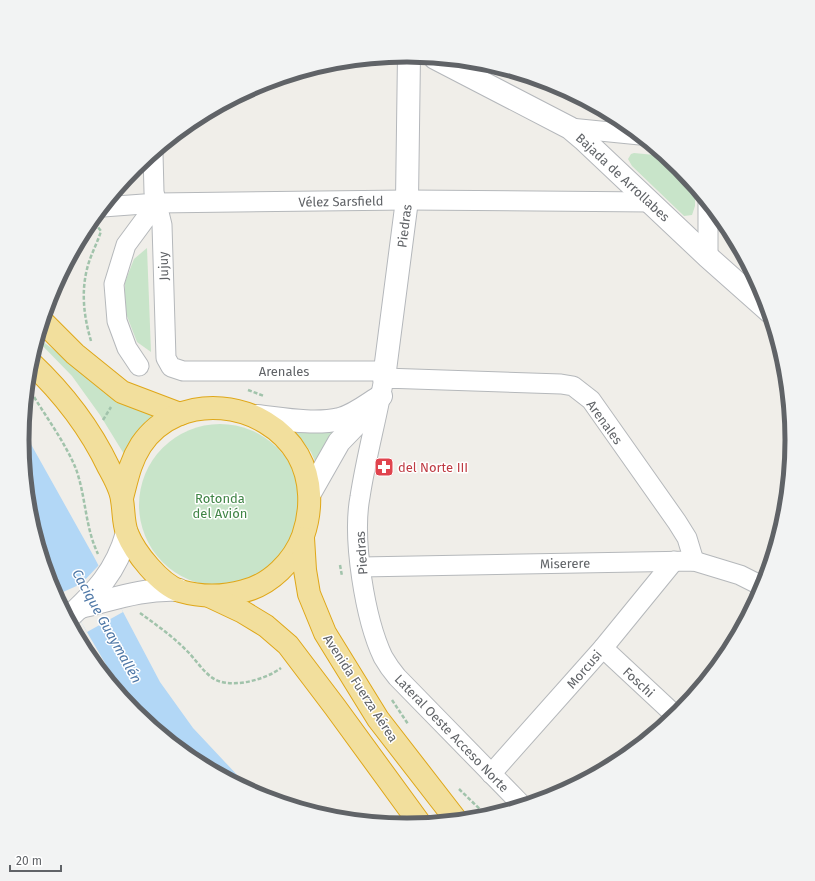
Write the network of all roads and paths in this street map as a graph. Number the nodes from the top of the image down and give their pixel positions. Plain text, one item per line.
1 (409, 62) edge
2 (447, 64) edge
3 (570, 128) junction
4 (629, 134) edge
5 (154, 160) edge
6 (407, 200) junction
7 (651, 202) junction
8 (157, 203) junction
9 (110, 206) edge
10 (708, 210) edge
11 (96, 226) edge
12 (708, 257) junction
13 (760, 303) edge
14 (47, 326) edge
15 (92, 346) dead end
16 (139, 366) dead end
17 (36, 368) edge
18 (183, 371) joint
19 (383, 386) junction
20 (122, 392) junction
21 (180, 414) junction
22 (256, 416) junction
23 (92, 436) junction
24 (310, 493) junction
25 (122, 498) junction
26 (127, 533) junction
27 (303, 538) junction
28 (674, 561) junction
29 (694, 561) junction
30 (361, 567) junction
31 (758, 583) edge
32 (111, 588) junction
33 (179, 590) junction
34 (208, 596) junction
35 (72, 608) edge
36 (603, 648) junction
37 (384, 658) joint
38 (671, 712) edge
39 (491, 774) junction
40 (519, 802) edge
41 (453, 816) edge
42 (416, 819) edge

1 - 6 street, Piedras
2 - 3 street, Bajada de Arrollabes
3 - 4 street
3 - 7 street, Bajada de Arrollabes
5 - 8 street, Jujuy
6 - 7 street, Vélez Sarsfield
6 - 8 street, Vélez Sarsfield
6 - 19 street, Piedras
7 - 12 street, Bajada de Arrollabes
8 - 9 street, Vélez Sarsfield
8 - 16 street
8 - 18 street, Jujuy
10 - 12 street
11 - 15 path
12 - 13 street, Bajada de Arrollabes
14 - 20 highway
17 - 23 highway
18 - 19 street, Arenales
19 - 22 street
19 - 24 street
19 - 29 street, Arenales
19 - 30 street, Piedras
20 - 21 highway
20 - 23 path
21 - 22 highway
21 - 25 highway
22 - 24 highway
23 - 25 highway
24 - 27 highway
25 - 26 highway
26 - 32 street
26 - 33 highway
27 - 34 highway
27 - 41 highway, Avenida Fuerza Aérea
28 - 29 street, Miserere
28 - 30 street, Miserere
28 - 36 street, Morcusi
29 - 31 street, Miserere
30 - 37 street, Piedras
32 - 33 street
32 - 35 street
33 - 34 highway
34 - 42 highway
36 - 38 street, Foschi
36 - 39 street, Morcusi
37 - 39 street, Lateral Oeste Acceso Norte
39 - 40 street, Lateral Oeste Acceso Norte

